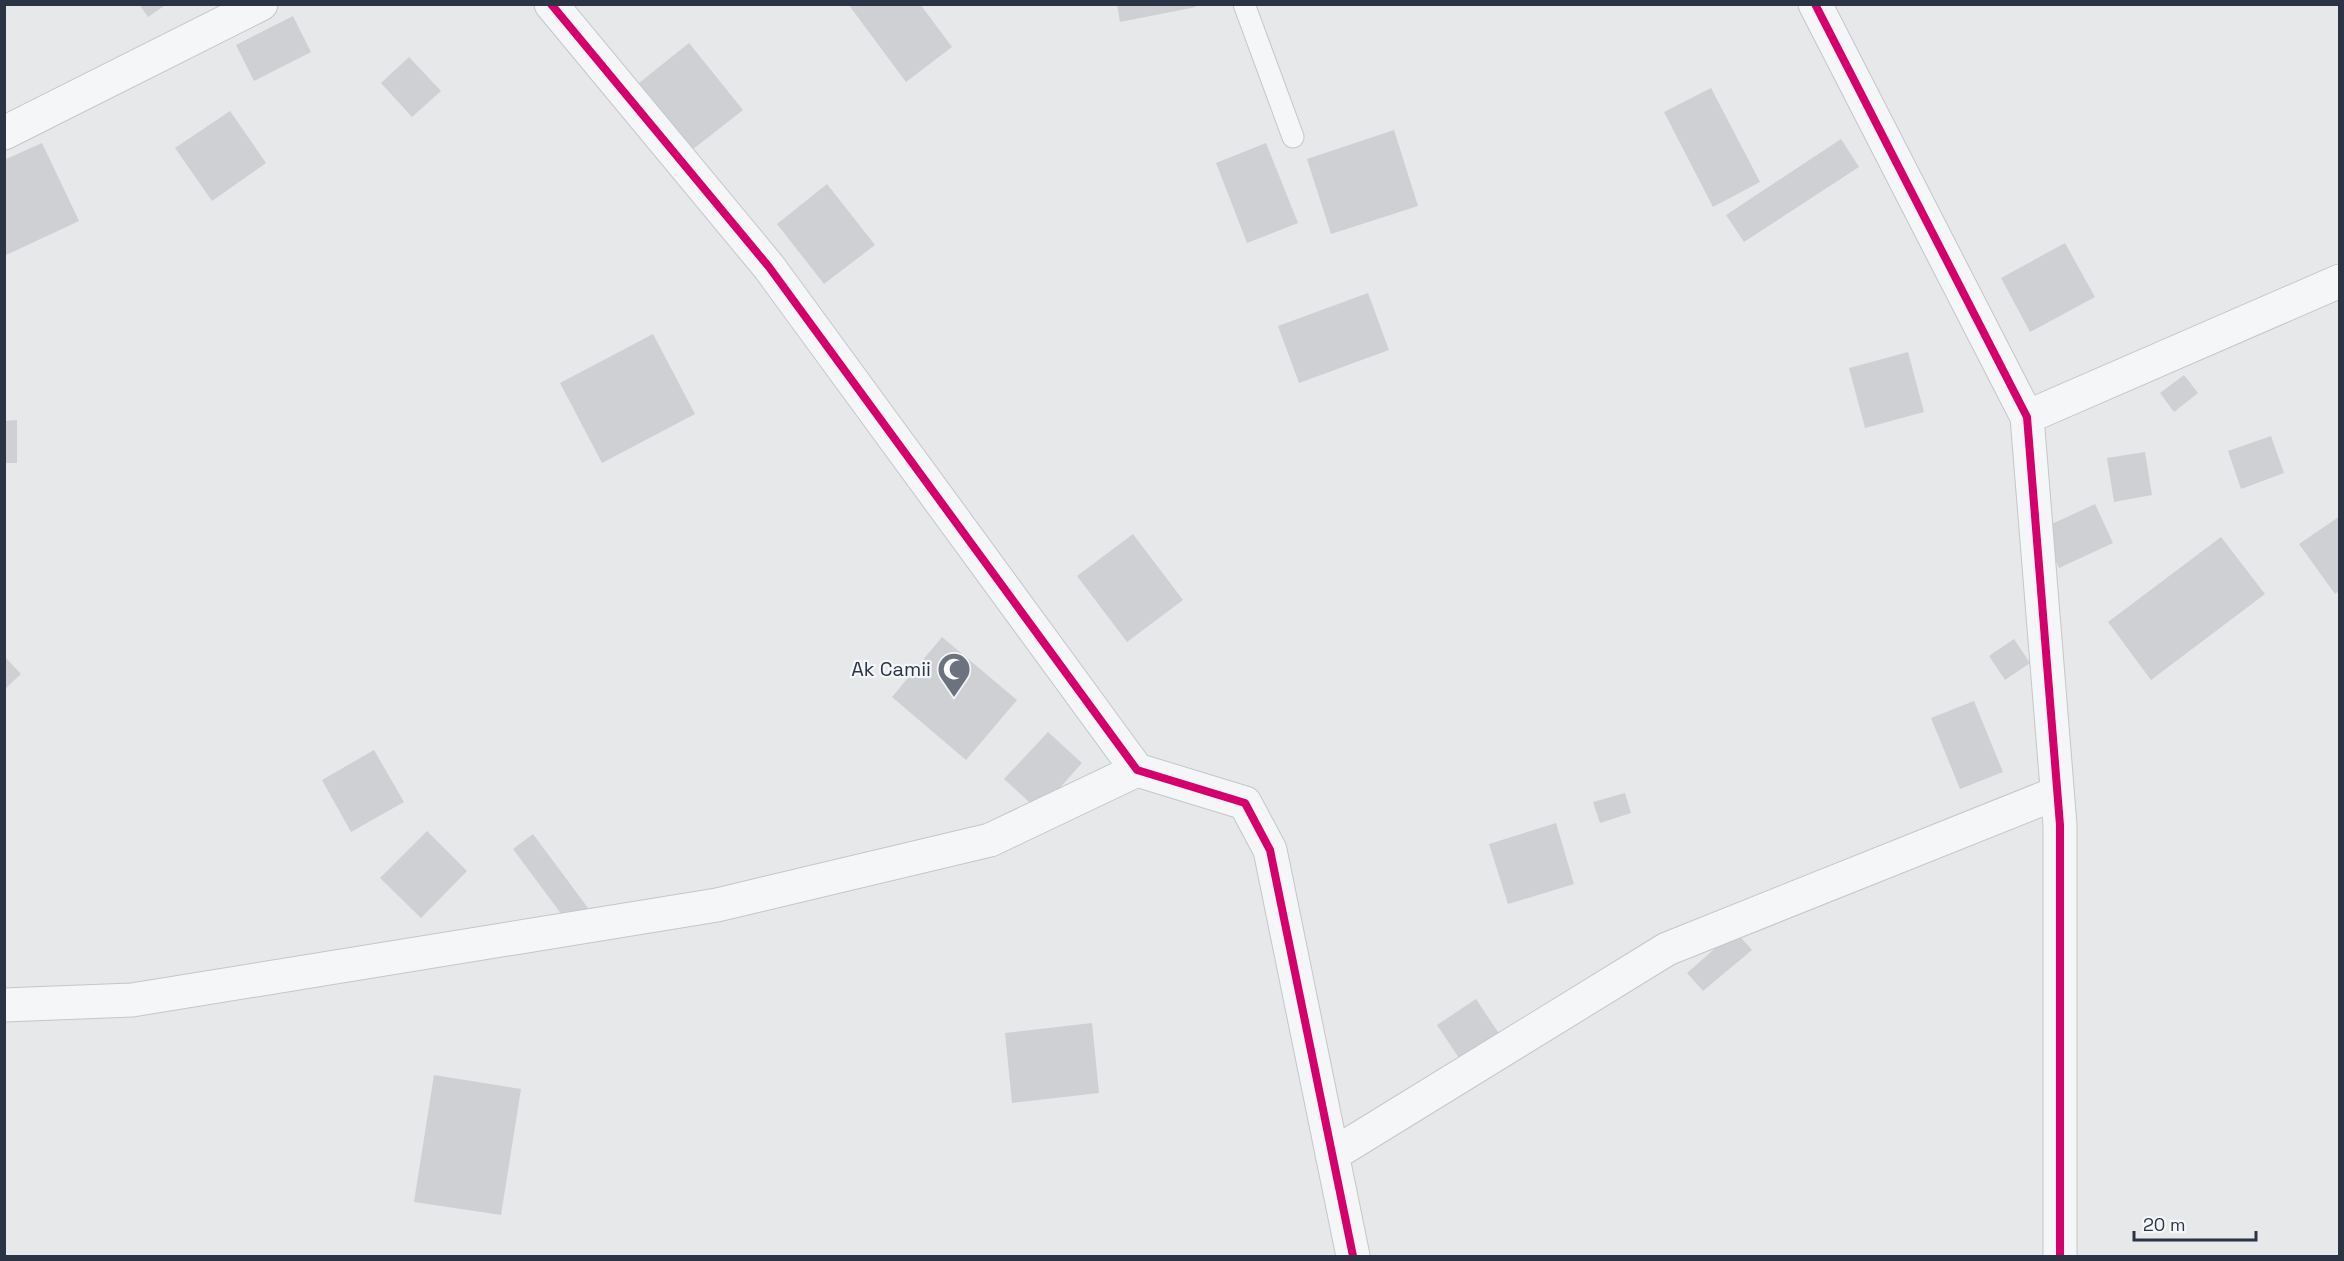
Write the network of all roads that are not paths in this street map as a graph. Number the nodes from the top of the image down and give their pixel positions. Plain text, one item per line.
1 (261, 4) edge
2 (551, 4) edge
3 (1244, 4) edge
4 (1815, 4) edge
5 (4, 133) edge
6 (1293, 136) dead end
7 (2340, 281) edge
8 (2027, 417) junction
9 (1137, 770) junction
10 (2057, 792) junction
11 (4, 1005) edge
12 (1332, 1155) junction
13 (1353, 1257) edge
14 (2060, 1257) edge

1 - 5 street
2 - 9 street
3 - 6 lane
4 - 8 street
7 - 8 street
8 - 10 street
9 - 11 street
9 - 12 street
10 - 12 street
10 - 14 street
12 - 13 street

